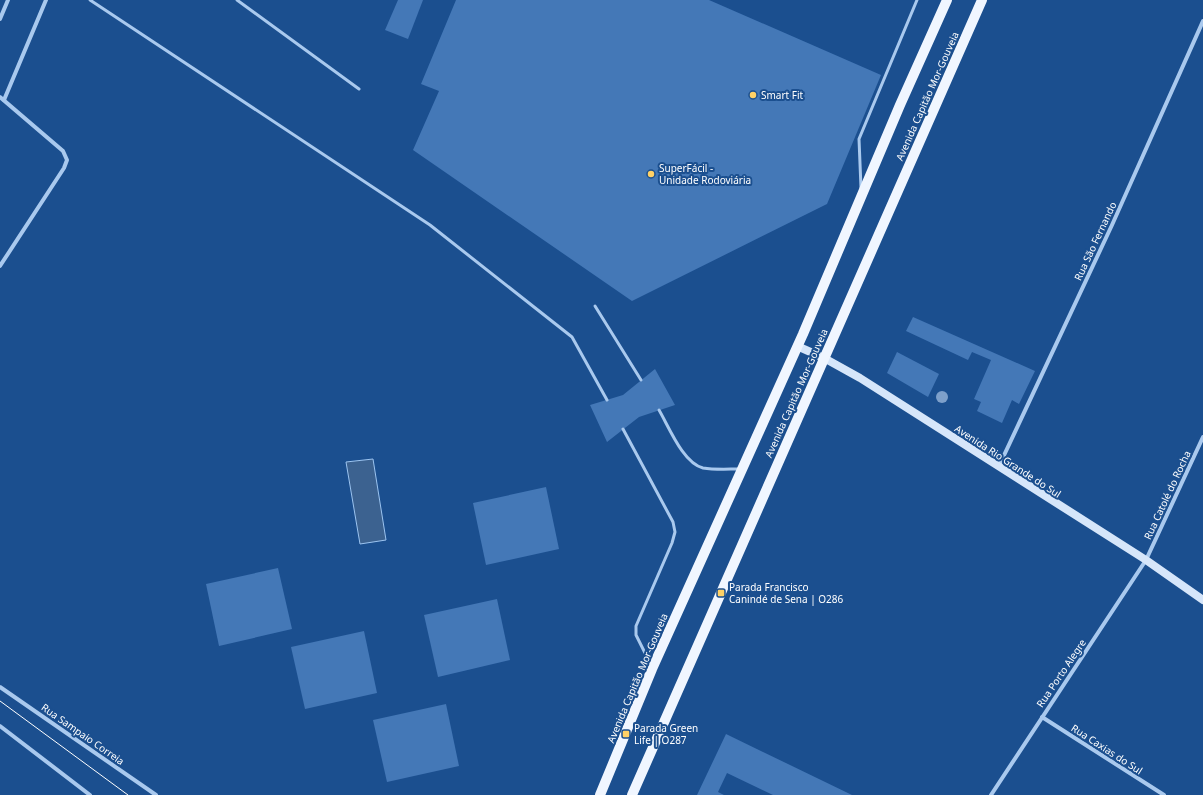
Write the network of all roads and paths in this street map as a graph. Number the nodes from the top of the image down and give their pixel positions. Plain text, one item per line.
1 (8, 0) edge
2 (46, 0) edge
3 (90, 0) edge
4 (237, 0) edge
5 (918, 0) edge
6 (947, 0) edge
7 (982, 0) edge
8 (0, 19) edge
9 (1203, 21) edge
10 (359, 89) dead end
11 (2, 99) edge
12 (861, 196) junction
13 (0, 266) edge
14 (595, 306) dead end
15 (797, 346) junction
16 (824, 358) junction
17 (641, 380) dead end
18 (607, 400) dead end
19 (659, 410) dead end
20 (623, 429) dead end
21 (1203, 437) edge
22 (998, 467) junction
23 (744, 469) junction
24 (1146, 560) junction
25 (1203, 600) edge
26 (652, 669) junction
27 (0, 687) edge
28 (1042, 717) junction
29 (0, 726) edge
30 (90, 795) edge
31 (156, 795) edge
32 (600, 795) edge
33 (632, 795) edge
34 (991, 795) edge
35 (1164, 795) edge

1 - 8 street
2 - 11 street
3 - 18 lane
4 - 10 lane
5 - 12 lane
6 - 12 main road, Avenida Capitão Mor-Gouveia
7 - 16 main road, Avenida Capitão Mor-Gouveia
9 - 22 street, Rua São Fernando
11 - 13 street
12 - 15 main road, Avenida Capitão Mor-Gouveia
14 - 17 lane
15 - 16 main road, Avenida Rio Grande do Sul
15 - 23 main road, Avenida Capitão Mor-Gouveia
16 - 22 main road, Avenida Rio Grande do Sul
16 - 33 main road, Avenida Capitão Mor-Gouveia
19 - 23 lane
20 - 26 lane
21 - 24 street, Rua Catolé do Rocha
22 - 24 main road, Avenida Rio Grande do Sul
23 - 26 main road, Avenida Capitão Mor-Gouveia
24 - 25 main road, Avenida Rio Grande do Sul
24 - 28 street, Rua Porto Alegre
26 - 32 main road, Avenida Capitão Mor-Gouveia
27 - 31 street, Rua Sampaio Correia
28 - 34 street, Rua Porto Alegre
28 - 35 street, Rua Caxias do Sul
29 - 30 street

